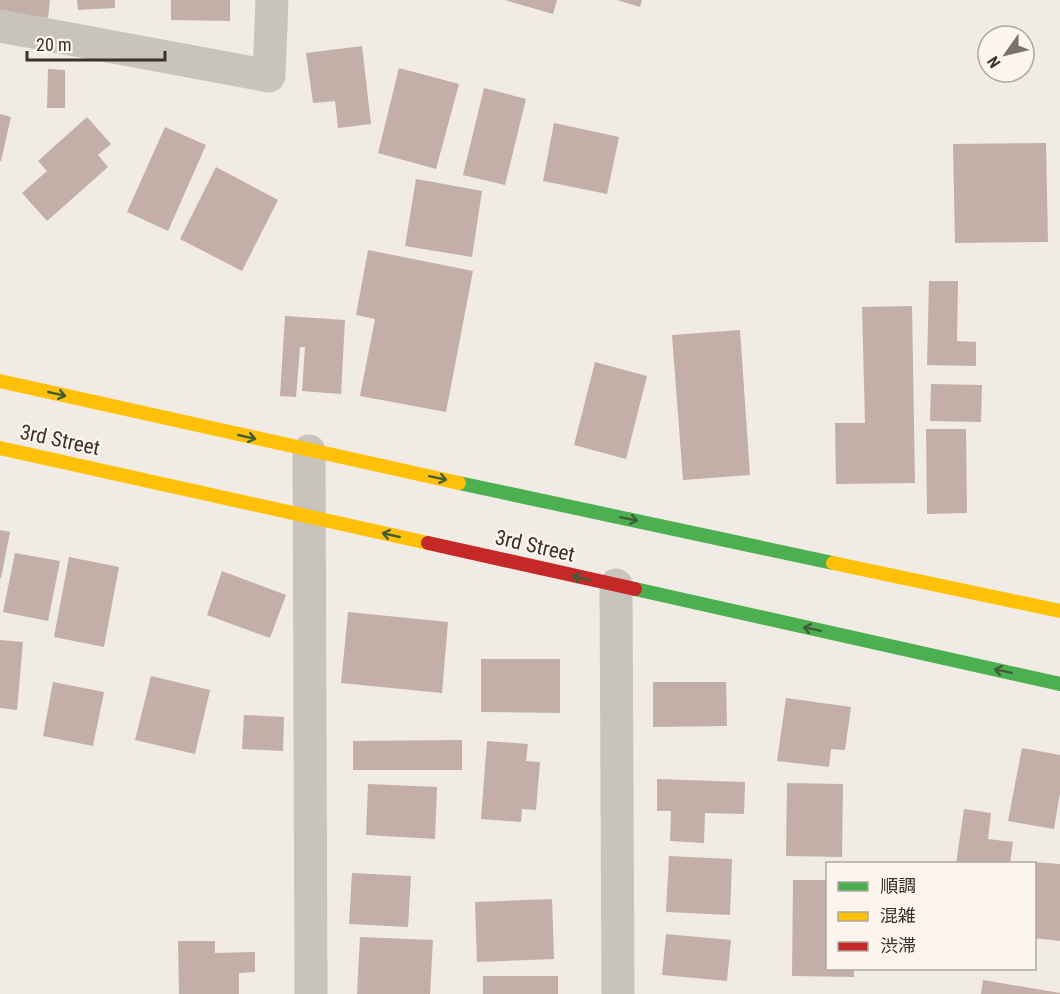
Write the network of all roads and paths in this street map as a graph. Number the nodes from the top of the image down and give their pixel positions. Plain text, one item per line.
1 (272, 0) edge
2 (0, 27) edge
3 (0, 381) edge
4 (0, 448) edge
5 (309, 451) junction
6 (308, 517) junction
7 (616, 585) junction
8 (1060, 611) edge
9 (1060, 684) edge
10 (310, 994) edge
11 (618, 994) edge

1 - 2 street
3 -> 5 street, 3rd Street
4 - 6 street, 3rd Street
5 - 6 street
5 -> 8 street, 3rd Street
7 -> 6 street, 3rd Street
6 - 10 street
9 -> 7 street, 3rd Street
7 - 11 street

